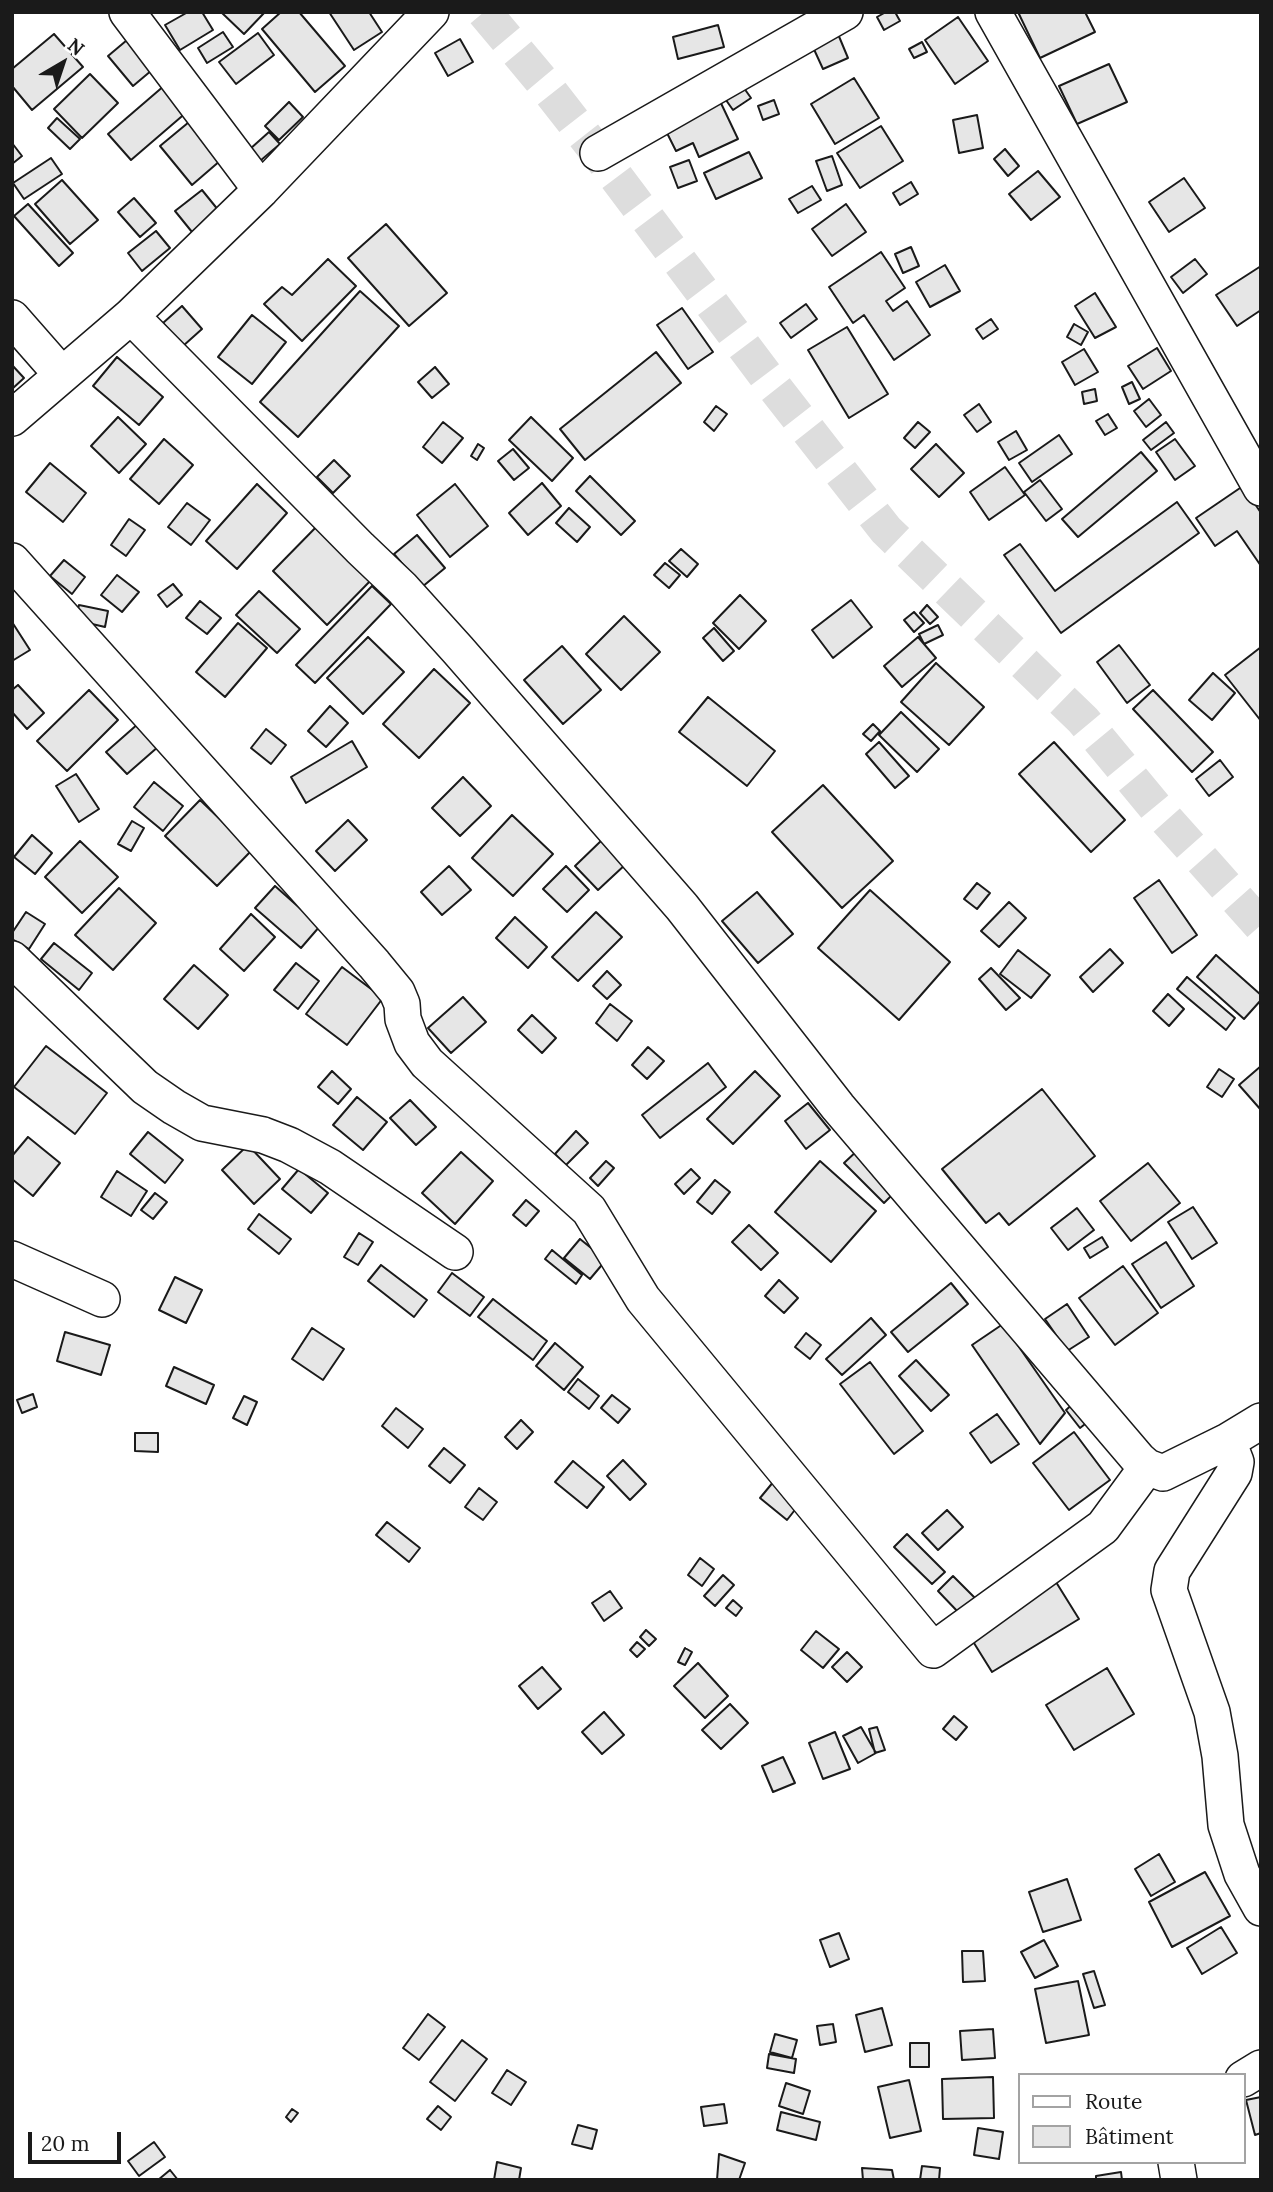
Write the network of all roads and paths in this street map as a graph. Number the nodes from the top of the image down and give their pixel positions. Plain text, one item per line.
1 (127, 12) edge
2 (431, 12) edge
3 (845, 12) edge
4 (993, 12) edge
5 (598, 153) dead end
6 (261, 190) junction
7 (131, 316) junction
8 (12, 318) edge
9 (62, 374) junction
10 (12, 418) edge
11 (1261, 488) edge
12 (12, 561) edge
13 (12, 959) edge
14 (455, 1252) dead end
15 (12, 1259) edge
16 (102, 1299) dead end
17 (1248, 1432) edge
18 (1147, 1467) junction
19 (1261, 1908) edge
20 (1261, 2068) edge
21 (1245, 2078) edge

1 - 6 street
2 - 6 street
3 - 5 street
4 - 11 street
6 - 7 street
7 - 9 street
7 - 18 street
8 - 9 street
9 - 10 street
12 - 18 street
13 - 14 street
15 - 16 street
17 - 18 street
17 - 19 street
20 - 21 street

